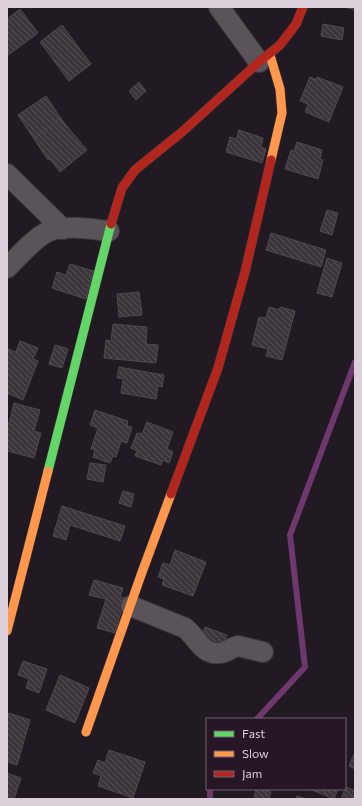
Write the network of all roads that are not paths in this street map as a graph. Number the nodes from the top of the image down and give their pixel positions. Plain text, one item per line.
1 (219, 7) edge
2 (303, 7) edge
3 (264, 58) junction
4 (7, 174) edge
5 (63, 229) junction
6 (109, 231) junction
7 (7, 268) edge
8 (131, 606) junction
9 (7, 631) edge
10 (263, 652) dead end
11 (86, 732) dead end

1 - 3 street
2 - 3 street
3 - 6 street
3 - 8 street
4 - 5 street
5 - 6 street
5 - 7 street
6 - 9 street
8 - 10 street
8 - 11 street

